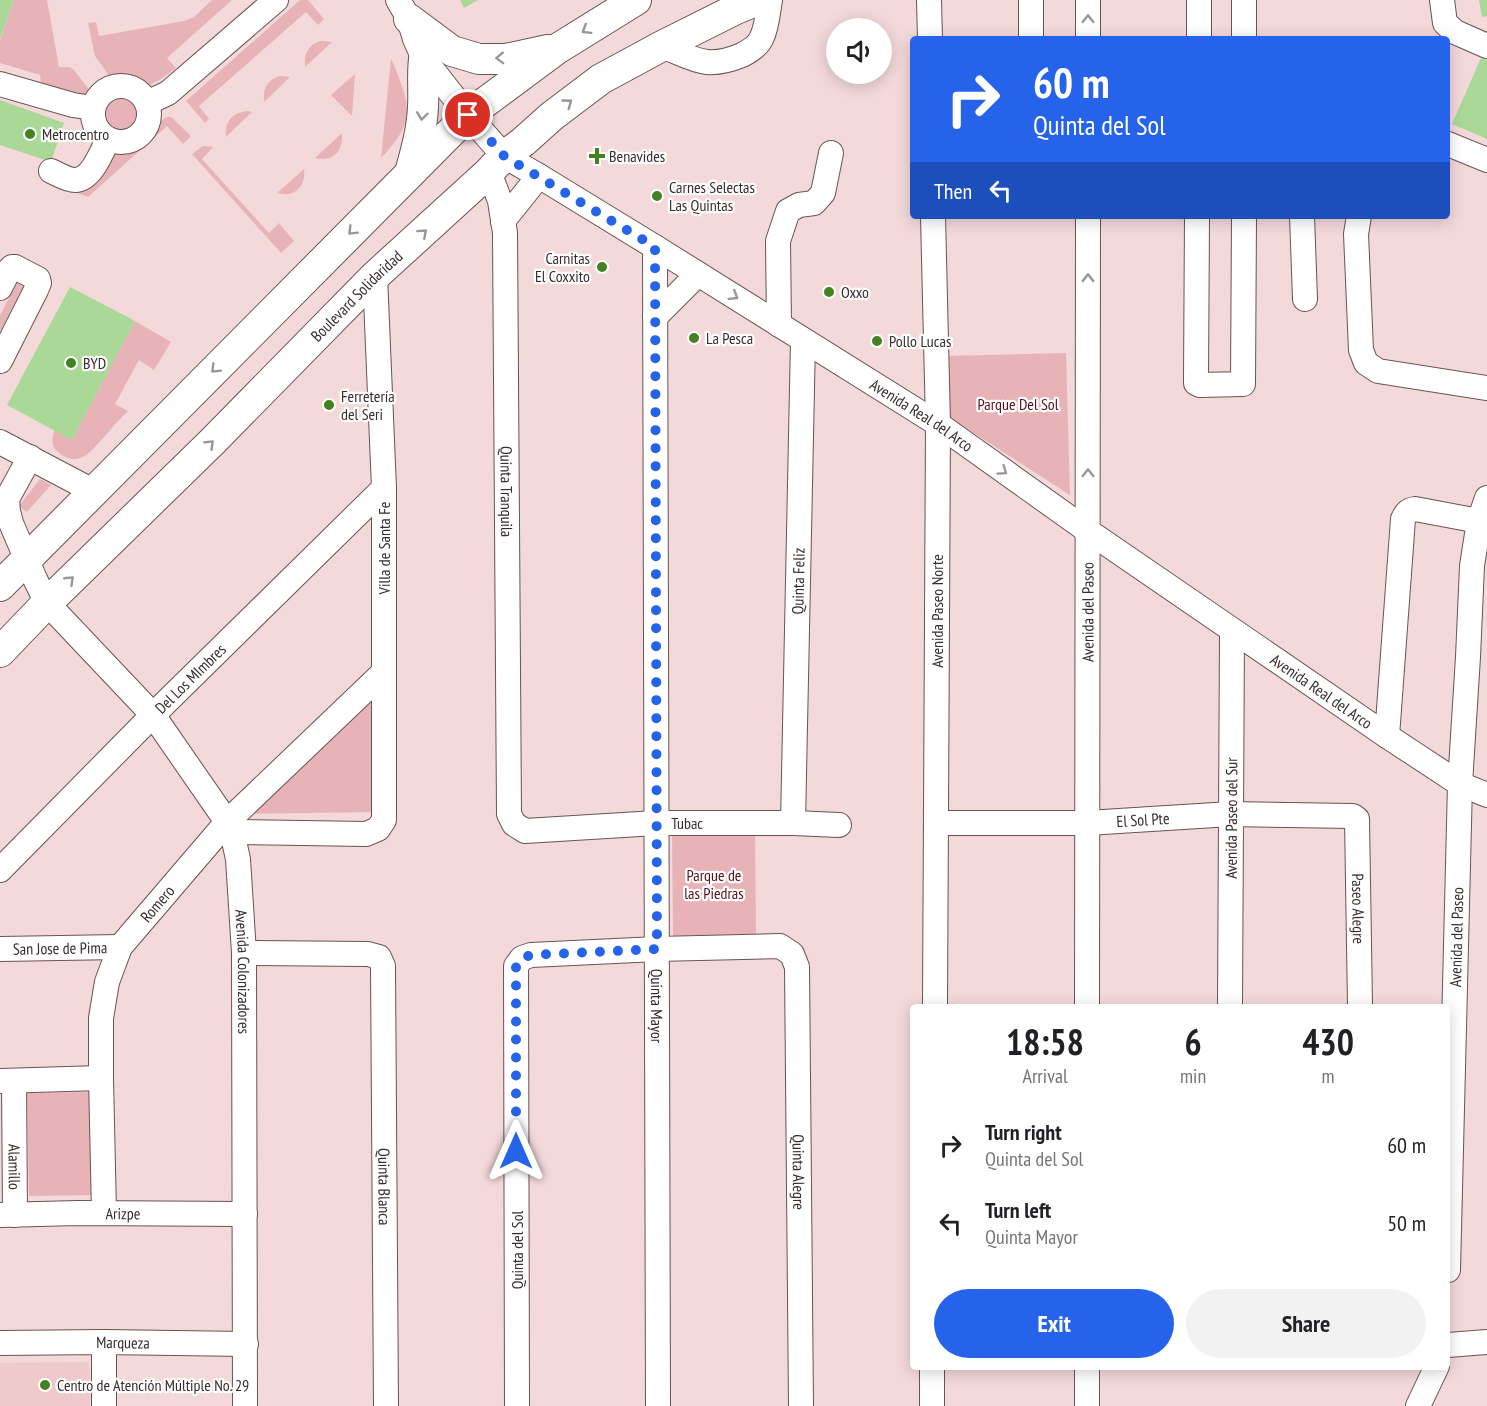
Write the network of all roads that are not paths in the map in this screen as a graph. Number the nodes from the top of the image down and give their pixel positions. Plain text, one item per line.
1 (276, 0) edge
2 (758, 0) edge
3 (770, 0) edge
4 (929, 0) edge
5 (1031, 0) edge
6 (1088, 0) edge
7 (1199, 0) edge
8 (1244, 0) edge
9 (1442, 0) edge
10 (630, 1) edge
11 (404, 10) edge
12 (930, 36) edge
13 (1031, 36) edge
14 (1088, 36) edge
15 (1199, 36) edge
16 (1244, 36) edge
17 (662, 46) junction
18 (1487, 46) edge
19 (557, 49) junction
20 (424, 59) junction
21 (0, 84) edge
22 (147, 103) junction
23 (93, 108) junction
24 (468, 115) junction
25 (108, 139) junction
26 (1450, 145) edge
27 (831, 153) dead end
28 (1487, 160) edge
29 (497, 164) junction
30 (51, 171) dead end
31 (410, 173) junction
32 (539, 176) junction
33 (933, 219) edge
34 (1088, 219) edge
35 (1197, 219) edge
36 (1244, 219) edge
37 (1302, 219) edge
38 (1358, 219) edge
39 (503, 221) junction
40 (655, 247) junction
41 (698, 274) junction
42 (375, 276) junction
43 (0, 288) edge
44 (1305, 299) dead end
45 (655, 317) junction
46 (779, 325) junction
47 (803, 339) junction
48 (0, 361) edge
49 (1486, 388) edge
50 (938, 424) junction
51 (0, 442) edge
52 (30, 457) junction
53 (384, 488) junction
54 (93, 491) junction
55 (1487, 498) edge
56 (1479, 521) junction
57 (1088, 531) junction
58 (27, 560) junction
59 (0, 586) edge
60 (47, 603) junction
61 (1232, 630) junction
62 (0, 652) edge
63 (1478, 660) edge
64 (384, 672) junction
65 (153, 716) junction
66 (1387, 736) junction
67 (1460, 784) junction
68 (1487, 795) edge
69 (509, 814) joint
70 (1231, 814) junction
71 (1351, 815) joint
72 (656, 823) junction
73 (793, 823) junction
74 (936, 823) junction
75 (1087, 823) junction
76 (839, 825) dead end
77 (229, 827) junction
78 (0, 870) edge
79 (780, 946) joint
80 (120, 947) junction
81 (0, 949) edge
82 (657, 949) junction
83 (244, 953) junction
84 (934, 1004) edge
85 (1087, 1004) edge
86 (1230, 1004) edge
87 (1360, 1004) edge
88 (101, 1078) junction
89 (7, 1081) edge
90 (1450, 1189) edge
91 (104, 1213) junction
92 (244, 1214) junction
93 (8, 1215) edge
94 (0, 1342) edge
95 (104, 1342) junction
96 (1487, 1342) edge
97 (246, 1344) junction
98 (1450, 1345) edge
99 (932, 1370) edge
100 (1087, 1370) edge
101 (1435, 1370) edge
102 (104, 1406) edge
103 (245, 1406) edge
104 (386, 1406) edge
105 (517, 1406) edge
106 (658, 1406) edge
107 (801, 1406) edge
108 (932, 1406) edge
109 (1087, 1406) edge
110 (1418, 1406) edge

1 - 22 street
2 - 17 main road, Boulevard Solidaridad
3 - 17 street
4 - 12 street
5 - 13 street
14 -> 6 street
7 - 15 street
8 - 16 street
9 - 18 street
10 -> 19 main road
19 -> 11 main road
11 - 20 street, Avenida Real del Arco
29 -> 17 main road, Boulevard Solidaridad
19 - 24 main road
20 - 24 street, Avenida Real del Arco
20 -> 31 main road
21 - 23 street
22 - 23 street
22 - 25 street
23 - 25 street
24 - 29 street, Avenida Real del Arco
24 - 31 main road
25 - 30 street
26 - 28 street
27 - 46 street
29 - 32 street, Avenida Real del Arco
29 - 39 street, Quinta Tranquila
42 -> 29 main road, Boulevard Solidaridad
31 -> 54 main road
32 - 39 street
32 - 40 street, Avenida Real del Arco
33 - 50 street, Avenida Paseo Norte
57 -> 34 street, Avenida del Paseo
35 - 36 street
37 - 44 street
38 - 49 street
39 - 69 street, Quinta Tranquila
40 - 41 street, Avenida Real del Arco
40 - 45 street, Quinta Mayor
41 - 45 street
41 -> 46 street, Avenida Real del Arco
42 - 53 street, Villa de Santa Fe
60 -> 42 main road, Boulevard Solidaridad
43 - 48 street
45 - 72 street, Quinta Mayor
46 - 47 street, Avenida Real del Arco
47 - 50 street, Avenida Real del Arco
47 - 73 street, Quinta Feliz
50 -> 57 street, Avenida Real del Arco
50 - 74 street, Avenida Paseo Norte
51 - 52 street
52 - 54 street
52 - 58 street, Avenida Colonizadores
53 - 64 street, Villa de Santa Fe
53 - 65 street, Del Los MImbres
54 - 58 main road
55 - 56 street, Avenida del Paseo
56 - 63 street, Avenida del Paseo
56 - 66 street
57 - 61 street, Avenida Real del Arco
57 - 75 street, Avenida del Paseo
58 - 59 main road
58 - 60 street, Avenida Colonizadores
60 - 62 main road, Boulevard Solidaridad
60 - 65 street, Avenida Colonizadores
61 - 66 street, Avenida Real del Arco
61 - 70 street, Avenida Paseo del Sur
63 - 67 street, Avenida del Paseo
64 - 77 street, Romero
64 - 77 street, Villa de Santa Fe
65 - 77 street, Avenida Colonizadores
65 - 78 street, Del Los MImbres
66 - 67 street, Avenida Real del Arco
67 - 68 street, Avenida Real del Arco
67 - 90 street, Avenida del Paseo
69 - 72 street, Tubac
70 - 71 street, El Sol Pte
70 - 75 street, El Sol Pte
70 - 86 street, Avenida Paseo del Sur
71 - 87 street, Paseo Alegre
72 - 73 street, Tubac
72 - 82 street, Quinta Mayor
73 - 76 street, Tubac
74 - 75 street, El Sol Pte
74 - 84 street, Avenida Paseo Norte
75 - 85 street, Avenida del Paseo
77 - 80 street, Romero
77 - 83 street, Avenida Colonizadores
79 - 82 street, Quinta del Sol
79 - 107 street, Quinta Alegre
80 - 81 street, San Jose de Pima
80 - 88 street, Romero
82 - 105 street, Quinta del Sol
82 - 106 street, Quinta Mayor
83 - 92 street, Avenida Colonizadores
83 - 104 street, Quinta Blanca
88 - 89 street
88 - 91 street, Romero
89 - 93 street, Alamillo
91 - 92 street, Arizpe
91 - 93 street, Arizpe
92 - 97 street, Avenida Colonizadores
94 - 95 street, Marqueza
95 - 97 street, Marqueza
95 - 102 street
96 - 98 street
97 - 103 street, Avenida Colonizadores
99 - 108 street
100 - 109 street
101 - 110 street

